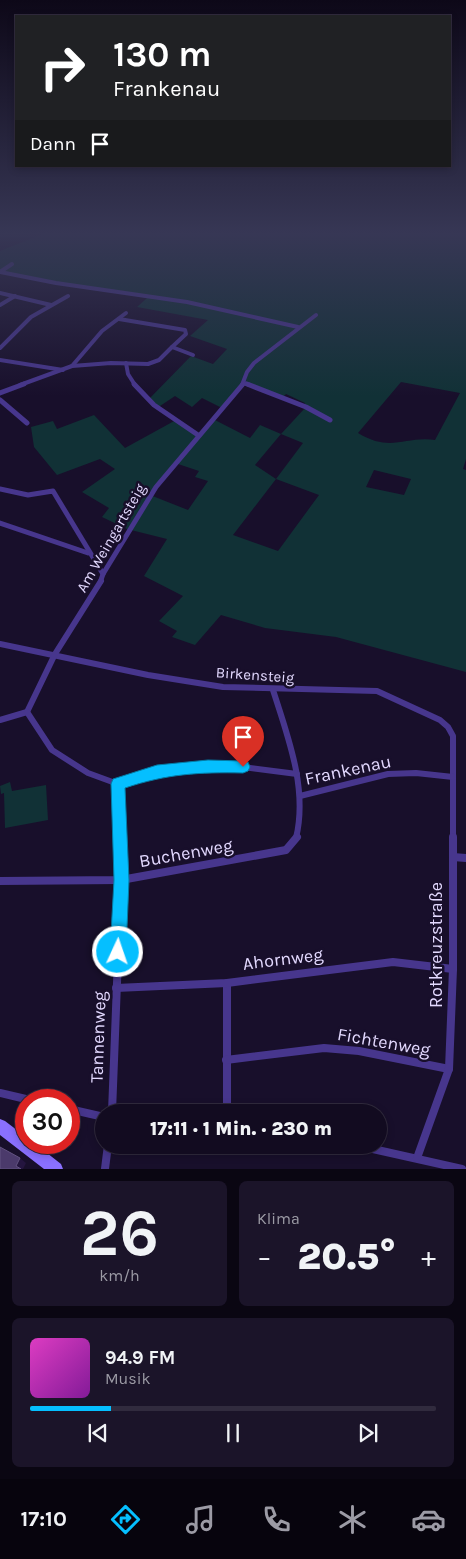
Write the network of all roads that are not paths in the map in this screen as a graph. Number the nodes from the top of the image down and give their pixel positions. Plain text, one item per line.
1 (78, 288) edge
2 (0, 293) edge
3 (15, 296) junction
4 (68, 296) dead end
5 (51, 304) junction
6 (0, 305) edge
7 (126, 313) dead end
8 (316, 315) dead end
9 (119, 318) junction
10 (298, 326) junction
11 (172, 347) junction
12 (0, 348) edge
13 (194, 355) dead end
14 (0, 360) edge
15 (126, 363) junction
16 (72, 366) junction
17 (63, 370) junction
18 (244, 383) junction
19 (0, 393) edge
20 (0, 400) edge
21 (330, 420) dead end
22 (27, 424) dead end
23 (198, 435) junction
24 (0, 489) edge
25 (0, 523) edge
26 (88, 553) junction
27 (103, 574) junction
28 (0, 644) edge
29 (54, 655) junction
30 (273, 690) junction
31 (27, 712) junction
32 (0, 720) edge
33 (448, 727) joint
34 (297, 774) junction
35 (452, 777) junction
36 (118, 784) junction
37 (300, 796) junction
38 (453, 857) junction
39 (466, 858) edge
40 (121, 880) junction
41 (0, 881) edge
42 (453, 969) junction
43 (227, 983) junction
44 (116, 988) junction
45 (226, 1060) junction
46 (448, 1069) junction
47 (0, 1093) edge
48 (15, 1096) edge
49 (112, 1104) edge
50 (227, 1104) edge
51 (80, 1112) edge
52 (95, 1115) edge
53 (0, 1126) edge
54 (387, 1152) edge
55 (107, 1154) edge
56 (417, 1158) junction
57 (56, 1169) edge
58 (105, 1169) edge
59 (462, 1169) edge

1 - 10 street
2 - 3 street
3 - 5 street
3 - 6 street
4 - 5 street
5 - 12 street
7 - 9 street
8 - 10 street, Am Weingartsteig
9 - 11 street
9 - 16 street
10 - 18 street, Am Weingartsteig
11 - 13 street
11 - 15 street
14 - 17 street
15 - 16 street
15 - 23 street
16 - 17 street
17 - 19 street
18 - 21 street
18 - 23 street, Am Weingartsteig
20 - 22 street
23 - 27 street, Am Weingartsteig
24 - 26 street
25 - 26 street
26 - 27 street
27 - 29 street, Am Weingartsteig
28 - 29 street, Birkensteig
29 - 30 street, Birkensteig
29 - 31 street, Am Weingartsteig
30 - 33 street, Birkensteig
30 - 34 street, Frankenau
31 - 32 street
31 - 36 street
33 - 35 street, Rotkreuzstraße
34 - 36 street, Frankenau
34 - 37 street, Frankenau
35 - 37 street, Frankenau
35 - 38 street, Rotkreuzstraße
36 - 40 street, Tannenweg
37 - 40 street, Buchenweg
38 - 39 street
38 - 42 street, Rotkreuzstraße
40 - 41 street, Buchenweg
40 - 44 street, Tannenweg
42 - 43 street, Ahornweg
42 - 46 street, Rotkreuzstraße
43 - 44 street, Ahornweg
43 - 45 street
44 - 49 street, Tannenweg
45 - 46 street, Fichtenweg
45 - 50 street
46 - 56 street, Rotkreuzstraße
47 - 48 street
51 - 52 street
53 - 57 main road
54 - 56 street
55 - 58 street
56 - 59 street

